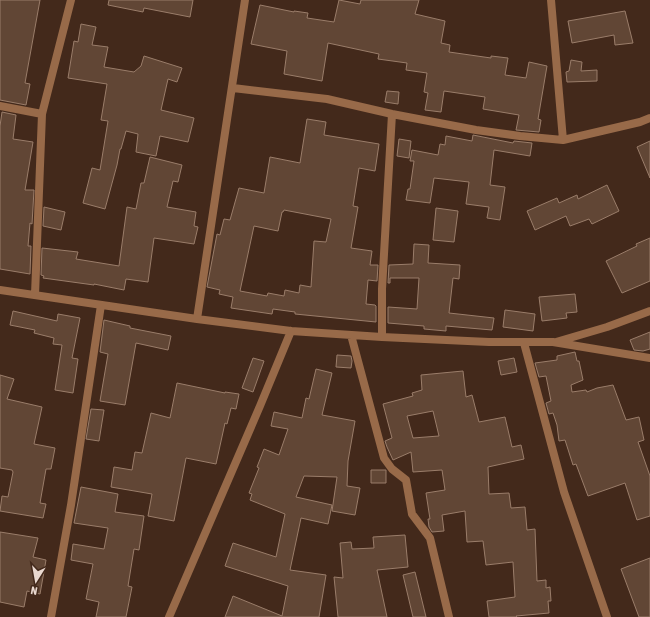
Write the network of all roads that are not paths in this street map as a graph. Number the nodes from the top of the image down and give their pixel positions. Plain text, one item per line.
1 (71, 0) edge
2 (245, 0) edge
3 (551, 0) edge
4 (233, 88) junction
5 (0, 106) edge
6 (42, 114) junction
7 (392, 114) junction
8 (650, 118) edge
9 (563, 140) junction
10 (0, 290) edge
11 (35, 295) junction
12 (101, 305) junction
13 (650, 311) edge
14 (197, 319) junction
15 (290, 331) junction
16 (351, 335) junction
17 (382, 337) junction
18 (553, 342) junction
19 (524, 343) junction
20 (650, 358) edge
21 (51, 617) edge
22 (169, 617) edge
23 (449, 617) edge
24 (608, 617) edge

1 - 6 street
2 - 4 street
3 - 9 street
4 - 7 street
4 - 14 street
5 - 6 street
6 - 11 street
7 - 9 street
7 - 17 street
8 - 9 street
10 - 11 street
11 - 12 street
12 - 14 street
12 - 21 street
13 - 18 street
14 - 15 street
15 - 16 street
15 - 22 street
16 - 17 street
16 - 23 street
17 - 19 street
18 - 19 street
18 - 20 street
19 - 24 street

